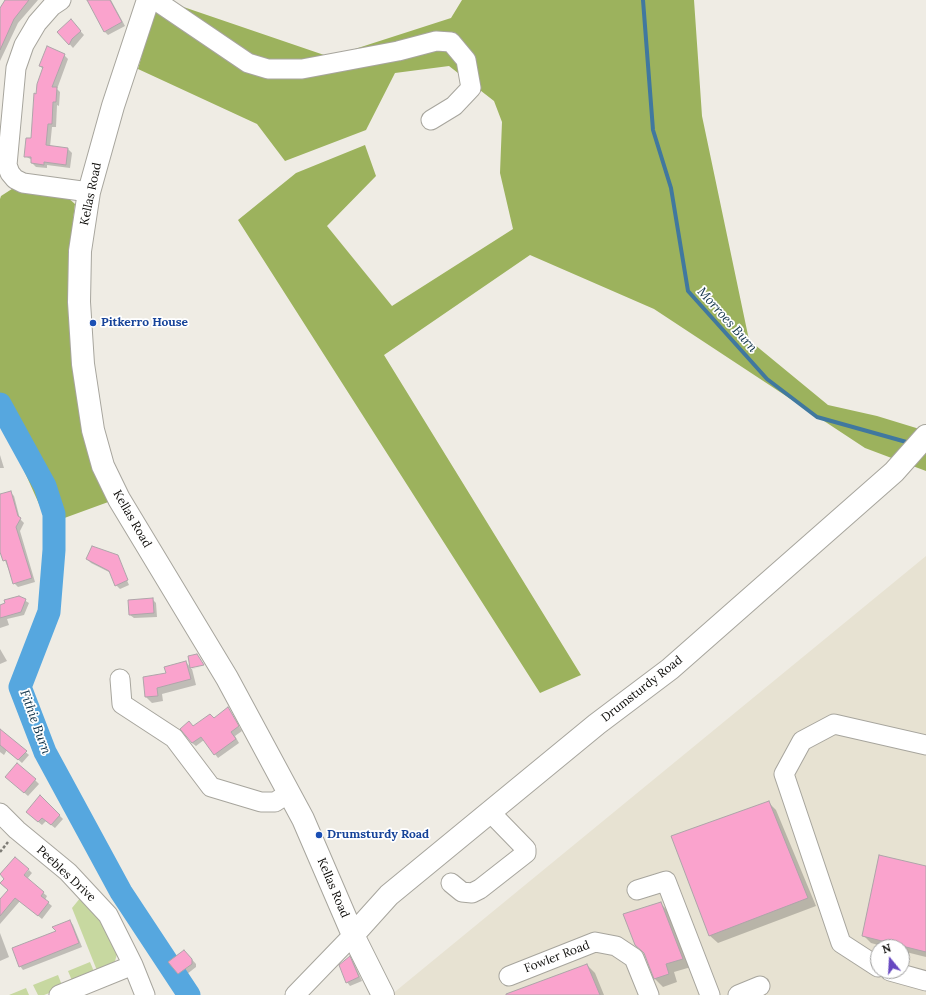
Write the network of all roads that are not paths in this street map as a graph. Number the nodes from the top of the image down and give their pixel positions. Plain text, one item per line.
1 (61, 0) edge
2 (148, 0) edge
3 (155, 0) edge
4 (431, 120) dead end
5 (5, 177) edge
6 (89, 192) junction
7 (921, 442) edge
8 (120, 679) dead end
9 (926, 745) edge
10 (289, 793) junction
11 (490, 812) junction
12 (0, 813) edge
13 (451, 883) dead end
14 (637, 890) dead end
15 (353, 935) junction
16 (870, 962) edge
17 (133, 965) junction
18 (509, 976) dead end
19 (910, 977) edge
20 (926, 981) edge
21 (760, 986) dead end
22 (59, 995) edge
23 (145, 995) edge
24 (295, 995) edge
25 (383, 995) edge
26 (649, 995) edge
27 (710, 995) edge
28 (738, 995) edge

1 - 5 street
2 - 6 main road, Kellas Road
3 - 4 street
5 - 6 street
6 - 10 main road, Kellas Road
7 - 11 main road, Drumsturdy Road
8 - 10 street
9 - 16 street
10 - 15 main road, Kellas Road
11 - 13 street
11 - 15 main road, Drumsturdy Road
12 - 17 street, Peebles Drive
14 - 27 street
15 - 24 street
15 - 25 main road, Kellas Road
17 - 22 street
17 - 23 street, Peebles Drive
18 - 26 street, Fowler Road
19 - 20 street
21 - 28 street

